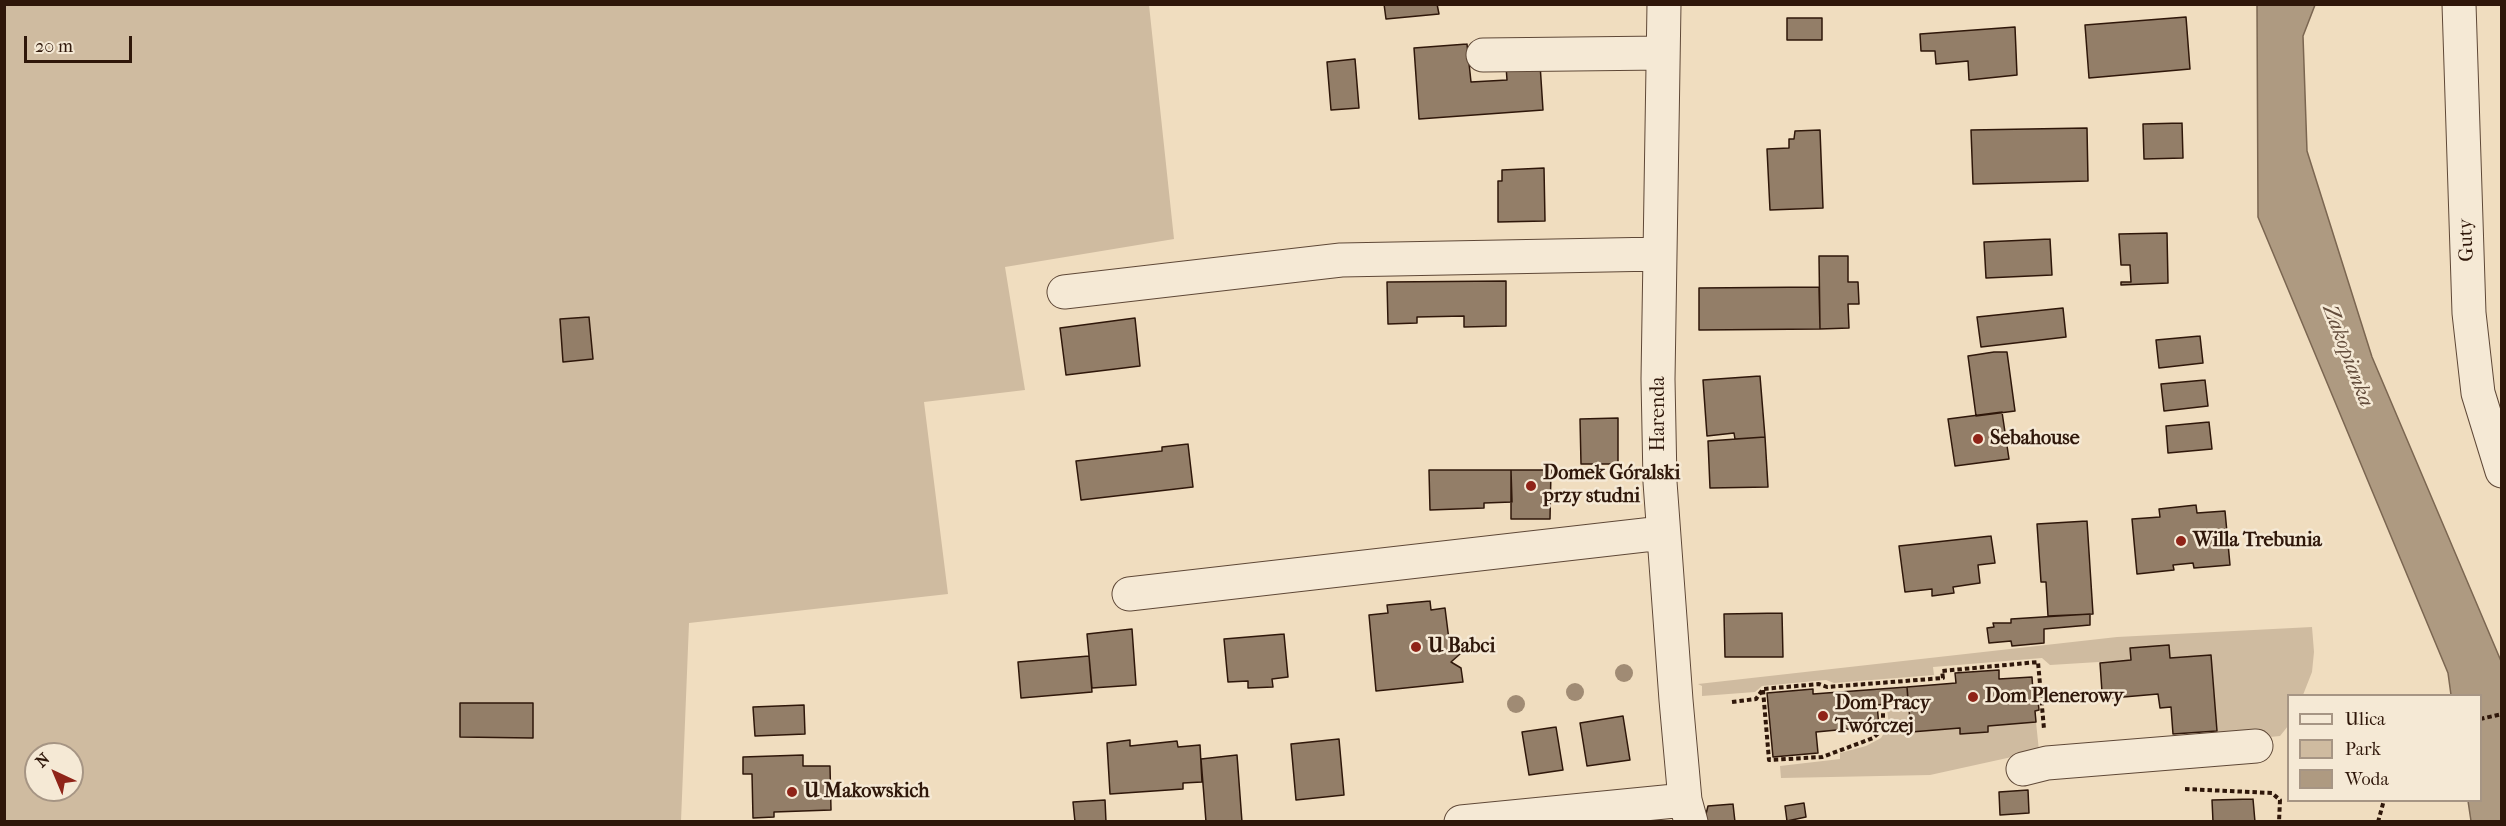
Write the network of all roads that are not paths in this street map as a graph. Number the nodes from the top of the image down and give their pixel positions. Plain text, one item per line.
1 (1664, 4) edge
2 (2459, 4) edge
3 (1663, 52) junction
4 (1483, 55) dead end
5 (1660, 254) junction
6 (1064, 292) dead end
7 (2502, 471) edge
8 (1662, 533) junction
9 (1129, 594) dead end
10 (2256, 746) dead end
11 (2035, 766) road end
12 (1688, 811) edge
13 (1461, 822) edge

1 - 3 street, Harenda
2 - 7 street, Guty
3 - 4 street
3 - 5 street, Harenda
5 - 6 street
5 - 8 street, Harenda
8 - 9 street
8 - 12 street, Harenda
10 - 11 street
12 - 13 street

